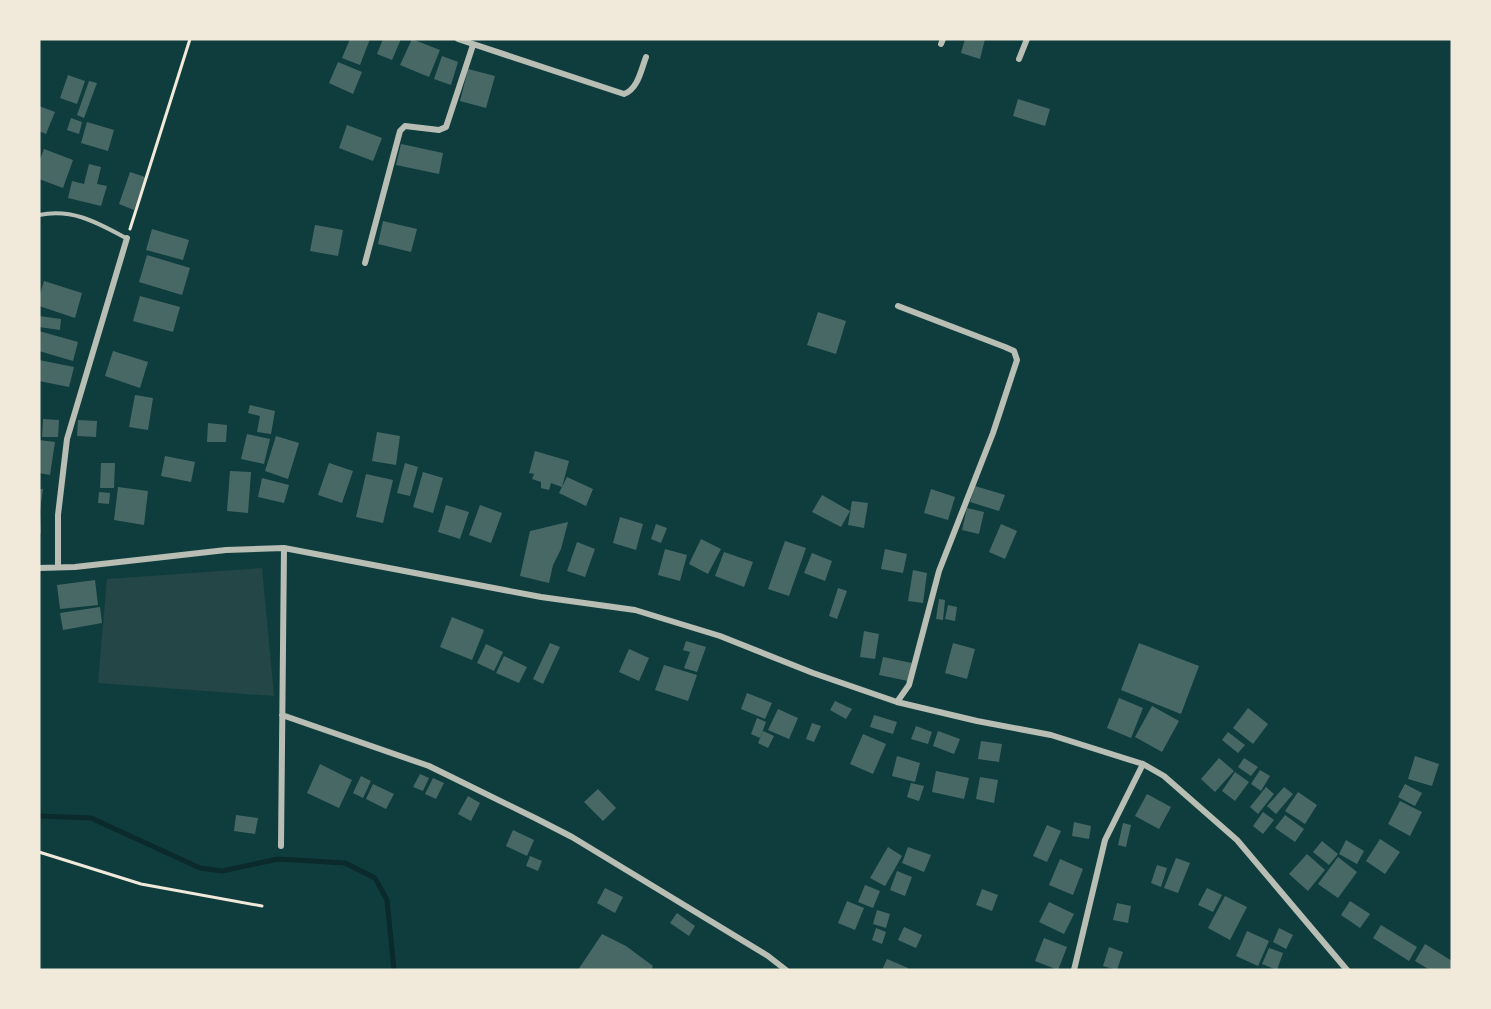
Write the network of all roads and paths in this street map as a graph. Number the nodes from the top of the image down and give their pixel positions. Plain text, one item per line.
1 (190, 39) edge
2 (458, 39) edge
3 (1027, 39) edge
4 (473, 45) junction
5 (646, 57) dead end
6 (1019, 59) dead end
7 (39, 215) edge
8 (127, 238) junction
9 (365, 263) dead end
10 (898, 306) dead end
11 (284, 548) junction
12 (58, 566) junction
13 (39, 568) edge
14 (897, 702) junction
15 (282, 715) junction
16 (1143, 764) junction
17 (281, 846) dead end
18 (39, 852) edge
19 (262, 906) dead end
20 (786, 970) edge
21 (1074, 970) edge
22 (1347, 970) edge

1 - 8 path
2 - 4 street
3 - 6 street
4 - 5 street
4 - 9 street
7 - 8 lane
8 - 12 street
10 - 14 street
11 - 12 street
11 - 14 street
11 - 15 street
12 - 13 street
14 - 16 street
15 - 17 street
15 - 20 street
16 - 21 street
16 - 22 street
18 - 19 path

